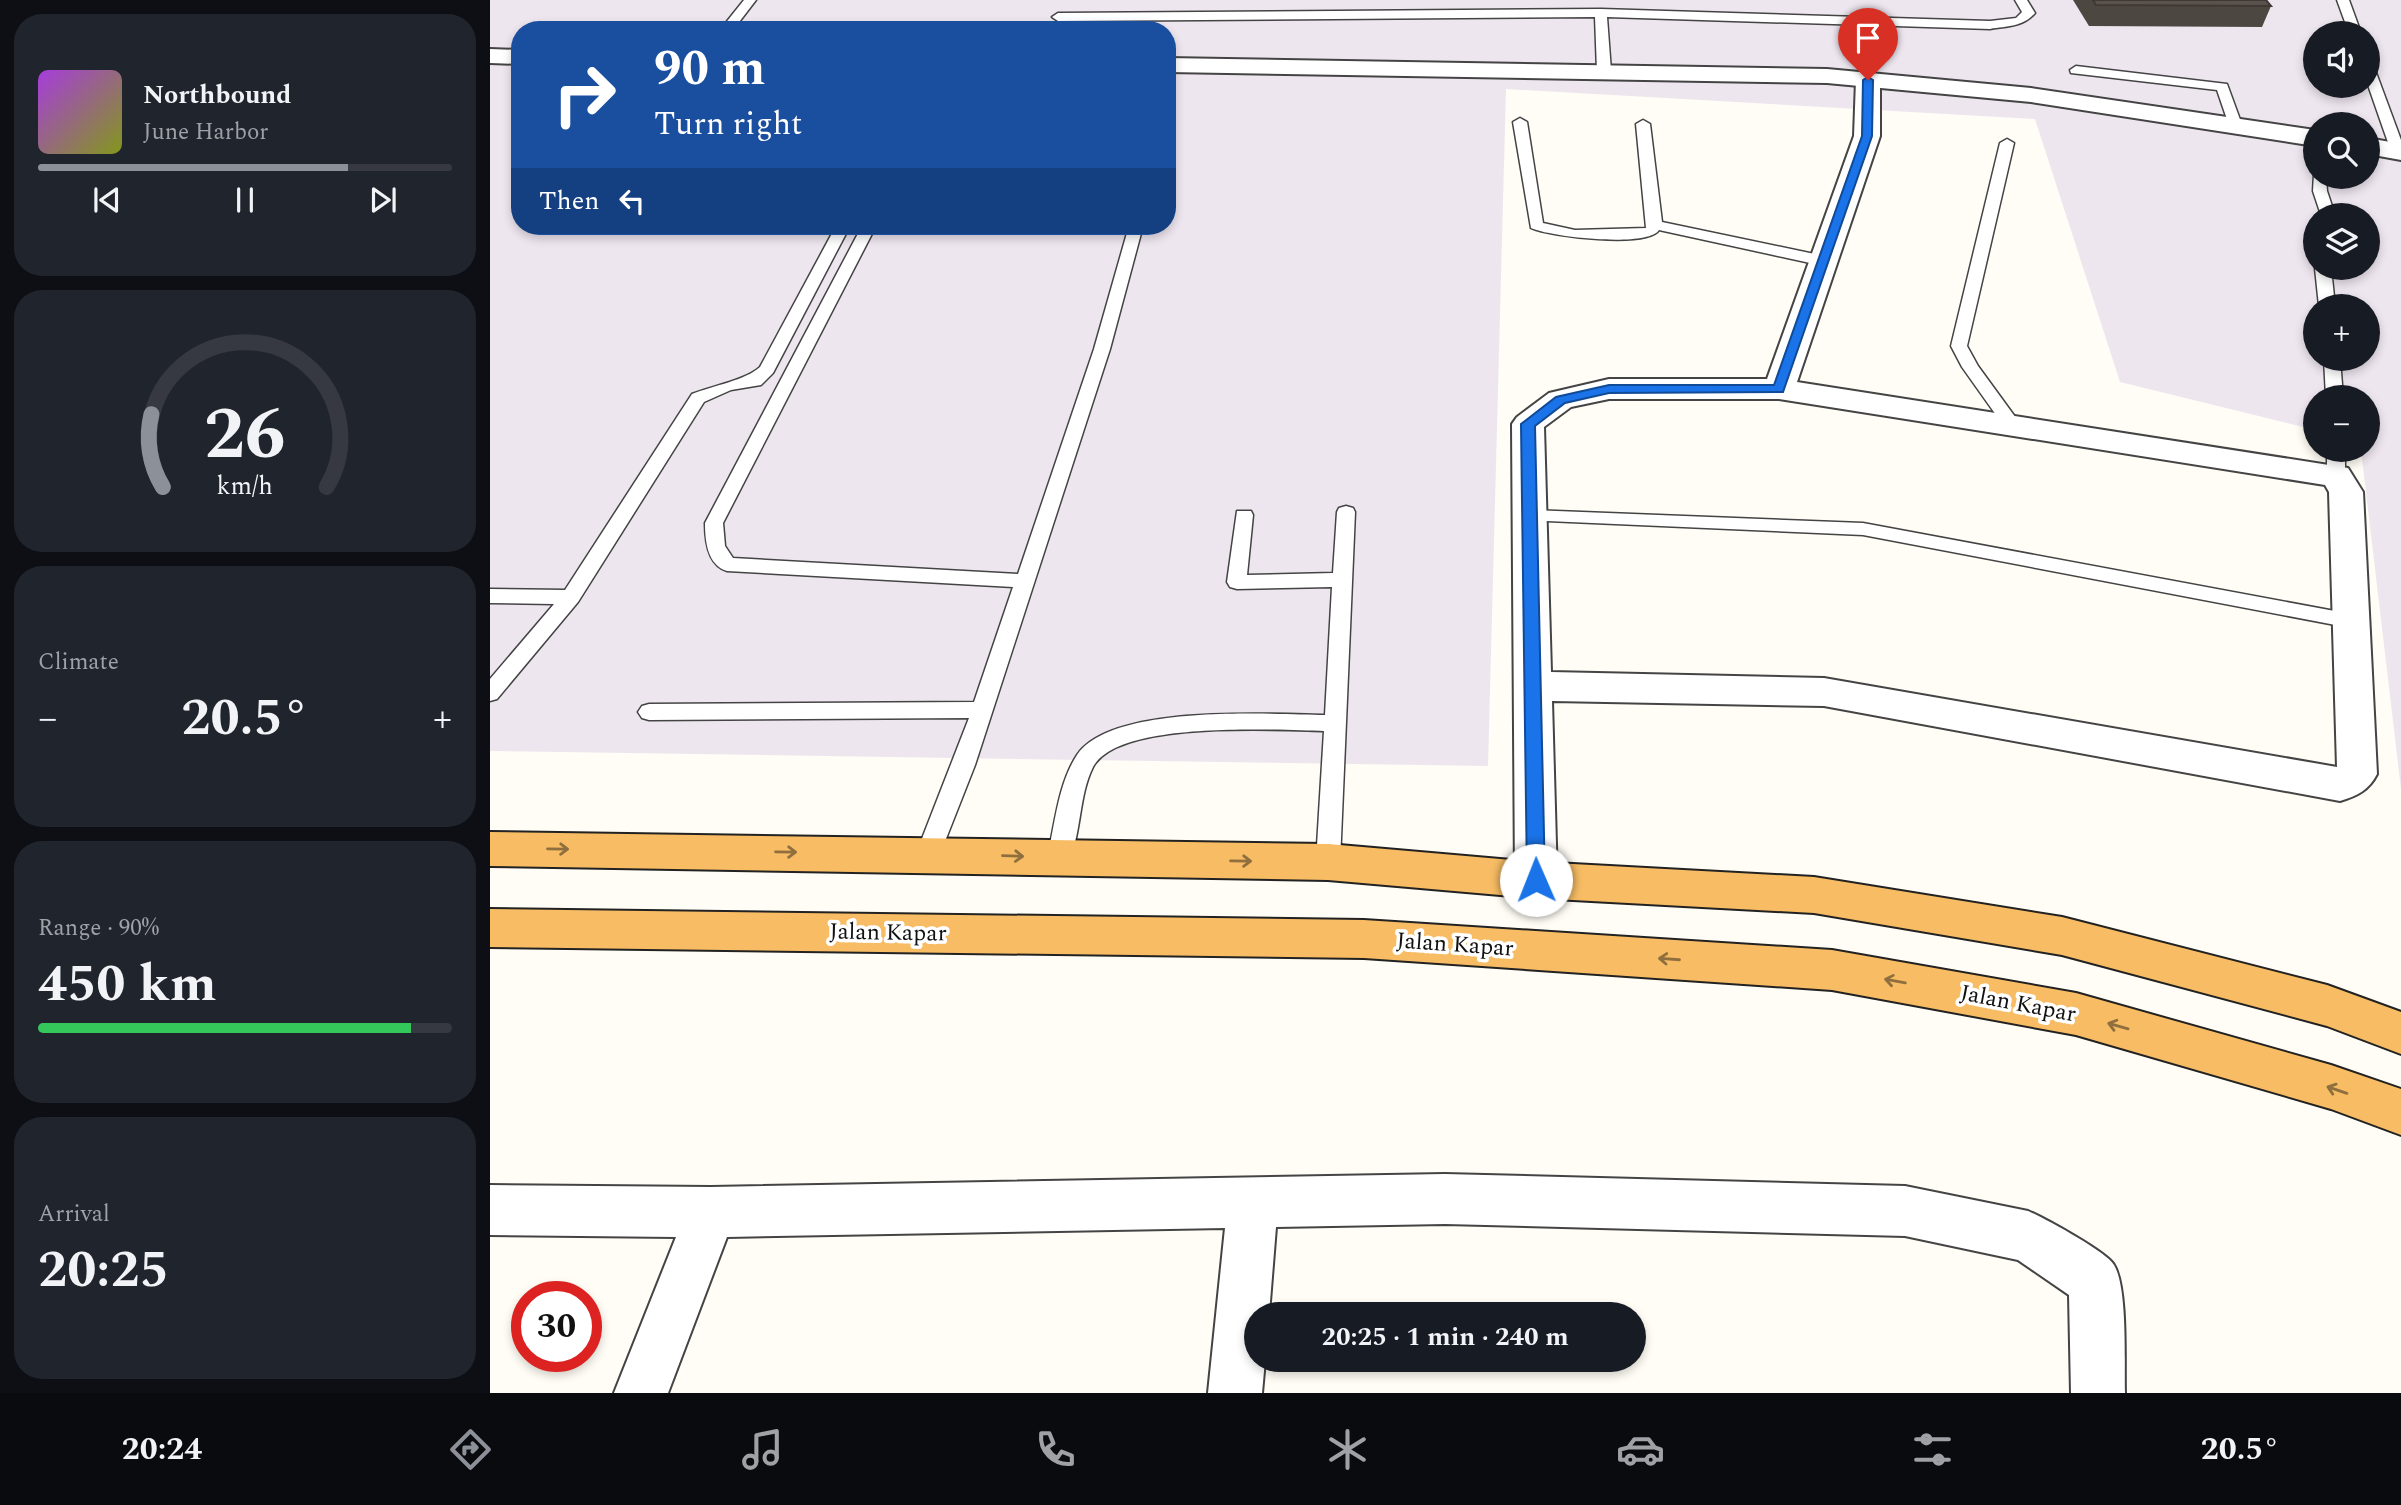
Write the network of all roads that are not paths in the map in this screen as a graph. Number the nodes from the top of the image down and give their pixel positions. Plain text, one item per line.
1 (750, 0) edge
2 (2021, 0) edge
3 (2343, 0) edge
4 (1541, 7) edge
5 (1601, 13) junction
6 (1058, 17) dead end
7 (733, 21) edge
8 (2351, 21) edge
9 (490, 57) edge
10 (511, 57) edge
11 (1176, 65) edge
12 (2076, 70) dead end
13 (1604, 71) junction
14 (1868, 80) junction
15 (2379, 98) edge
16 (1520, 122) dead end
17 (1643, 124) dead end
18 (2235, 125) junction
19 (2303, 136) edge
20 (2007, 142) dead end
21 (2380, 148) edge
22 (2400, 152) edge
23 (1655, 225) junction
24 (838, 235) edge
25 (864, 235) edge
26 (1134, 235) edge
27 (1824, 261) junction
28 (1779, 389) junction
29 (2012, 425) junction
30 (2336, 463) edge
31 (1346, 512) dead end
32 (1244, 515) dead end
33 (1531, 516) junction
34 (1343, 580) junction
35 (1024, 581) junction
36 (490, 596) edge
37 (572, 597) junction
38 (2351, 621) junction
39 (1534, 686) junction
40 (490, 693) edge
41 (981, 710) junction
42 (649, 712) dead end
43 (1336, 723) junction
44 (936, 837) junction
45 (490, 849) edge
46 (1059, 858) junction
47 (1328, 862) junction
48 (1536, 880) junction
49 (490, 928) edge
50 (2401, 1033) edge
51 (2401, 1112) edge
52 (1253, 1202) junction
53 (490, 1210) edge
54 (711, 1212) junction
55 (641, 1393) edge
56 (1235, 1393) edge
57 (2098, 1393) edge

1 - 7 lane
2 - 5 lane
3 - 8 lane
4 - 5 lane
4 - 6 lane
5 - 13 lane
9 - 10 street
11 - 13 street
12 - 18 lane
13 - 14 street
14 - 18 street
14 - 27 street
15 - 22 lane
16 - 23 lane
17 - 23 lane
18 - 19 street
20 - 29 lane
21 - 22 street
23 - 27 lane
24 - 37 lane
25 - 35 lane
26 - 35 lane
27 - 28 street
28 - 29 street
28 - 33 street
29 - 30 street
30 - 38 street
31 - 34 lane
32 - 34 lane
33 - 38 lane
33 - 39 street
34 - 43 lane
35 - 41 lane
36 - 37 lane
37 - 40 lane
38 - 39 street
39 - 48 street
41 - 42 lane
41 - 44 lane
43 - 46 lane
43 - 47 lane
45 -> 44 highway
44 -> 46 highway
46 -> 47 highway
47 - 48 highway
48 - 50 highway
51 -> 49 highway, Jalan Kapar
52 - 54 street
52 - 56 street
52 - 57 street
53 - 54 street
54 - 55 street

